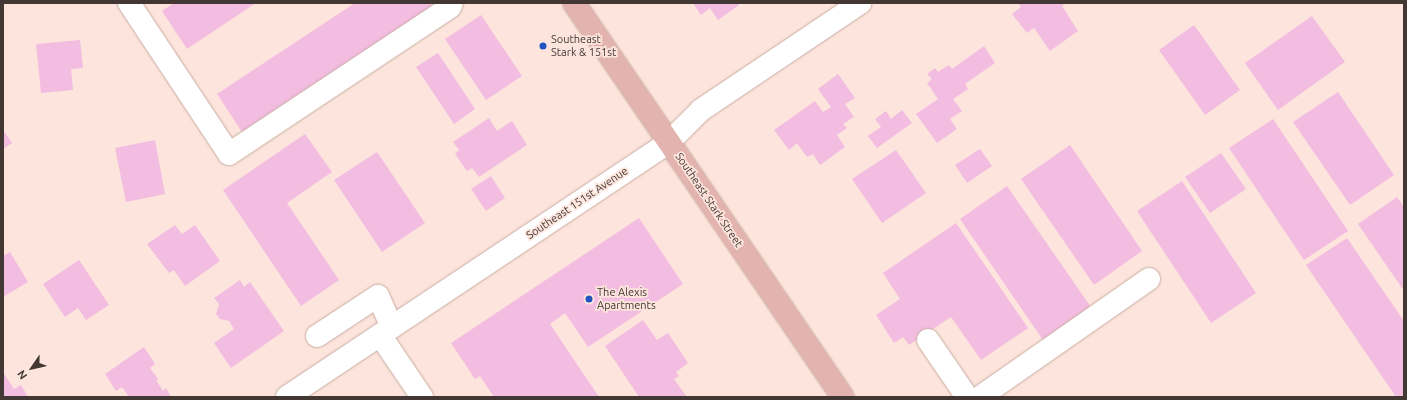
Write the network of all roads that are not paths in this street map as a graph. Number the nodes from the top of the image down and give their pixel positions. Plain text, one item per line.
1 (129, 3) edge
2 (452, 3) edge
3 (574, 3) edge
4 (860, 3) edge
5 (669, 142) junction
6 (1149, 279) dead end
7 (386, 331) junction
8 (317, 336) dead end
9 (928, 340) dead end
10 (287, 397) edge
11 (422, 397) edge
12 (843, 397) edge
13 (967, 397) edge
14 (980, 397) edge

1 - 2 street
3 - 5 main road, Southeast Stark Street
4 - 5 street, Southeast 151st Avenue
5 - 7 street, Southeast 151st Avenue
5 - 12 main road, Southeast Stark Street
6 - 14 street
7 - 8 street
7 - 10 street, Southeast 151st Avenue
7 - 11 street
9 - 13 street

